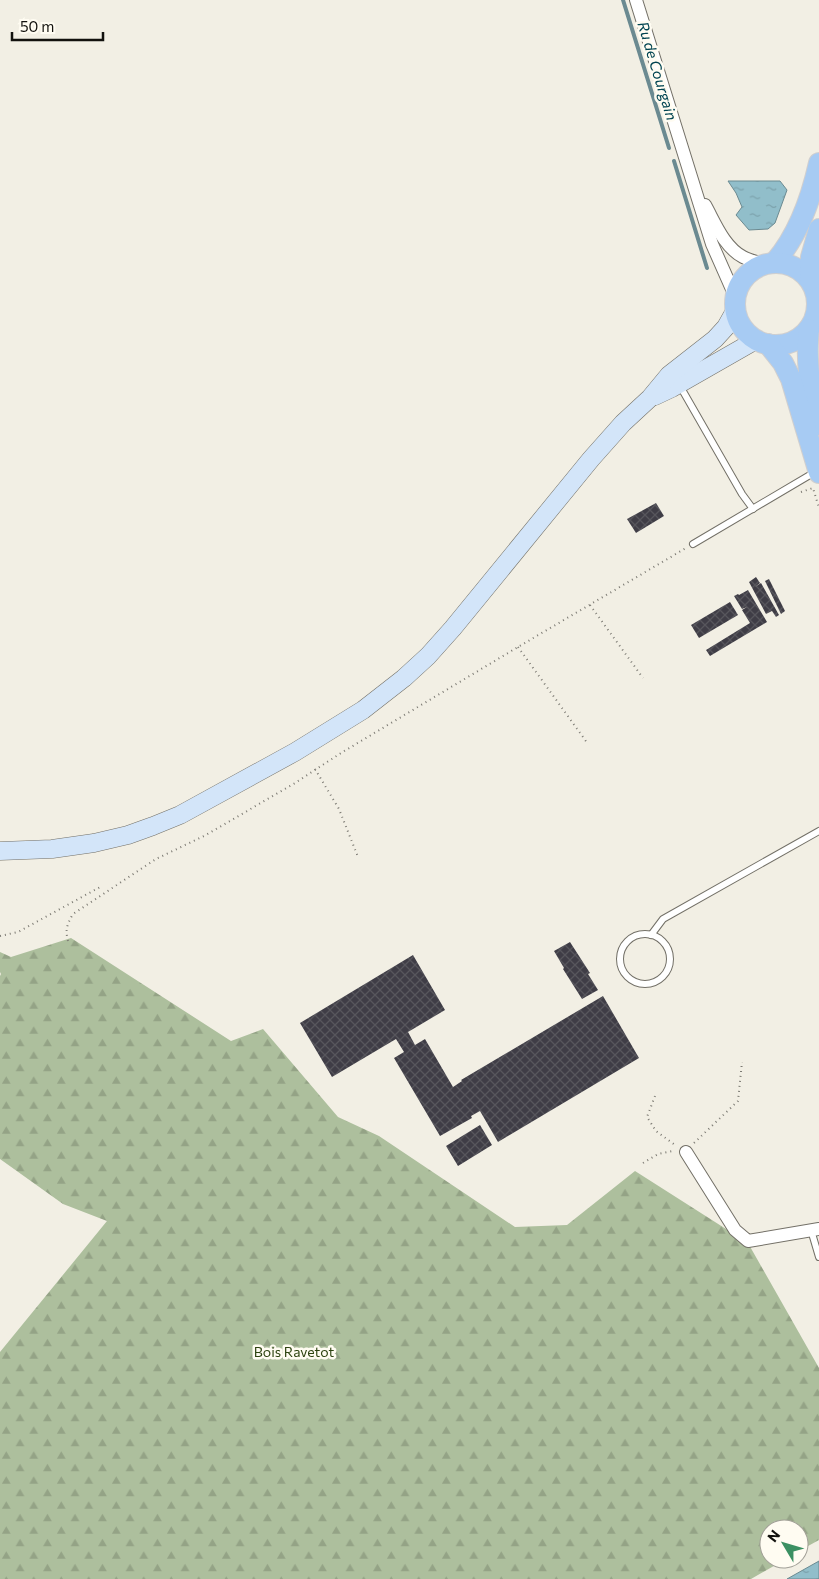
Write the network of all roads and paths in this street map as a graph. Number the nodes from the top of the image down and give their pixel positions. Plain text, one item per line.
1 (636, 0) edge
2 (819, 163) edge
3 (694, 186) junction
4 (819, 228) edge
5 (769, 263) junction
6 (810, 280) junction
7 (818, 300) edge
8 (735, 304) junction
9 (809, 329) junction
10 (762, 342) junction
11 (678, 384) junction
12 (650, 398) junction
13 (819, 425) edge
14 (819, 472) edge
15 (800, 491) dead end
16 (819, 508) edge
17 (753, 509) junction
18 (693, 544) joint
19 (590, 605) junction
20 (518, 647) junction
21 (643, 678) dead end
22 (588, 744) dead end
23 (315, 769) junction
24 (819, 831) edge
25 (0, 852) edge
26 (358, 857) dead end
27 (102, 886) dead end
28 (651, 934) junction
29 (0, 936) edge
30 (68, 941) dead end
31 (742, 1062) dead end
32 (655, 1096) dead end
33 (686, 1152) junction
34 (643, 1163) dead end
35 (815, 1230) edge
36 (819, 1256) edge

1 - 3 street
2 - 5 main road
3 - 5 street
3 - 8 street
4 - 6 main road
5 - 6 main road
5 - 8 main road
6 - 7 main road
7 - 9 main road
8 - 10 main road
8 - 12 main road
9 - 10 main road
9 - 13 main road
10 - 11 main road
10 - 14 main road
11 - 12 main road
11 - 17 lane
12 - 25 main road
14 - 17 lane
15 - 16 path
17 - 18 lane
18 - 19 path
19 - 20 path
19 - 21 path
20 - 22 path
20 - 23 path
23 - 26 path
23 - 30 path
24 - 28 lane
27 - 29 path
28 - 28 lane
31 - 33 path
32 - 33 path
33 - 34 path
33 - 35 street
35 - 36 lane

